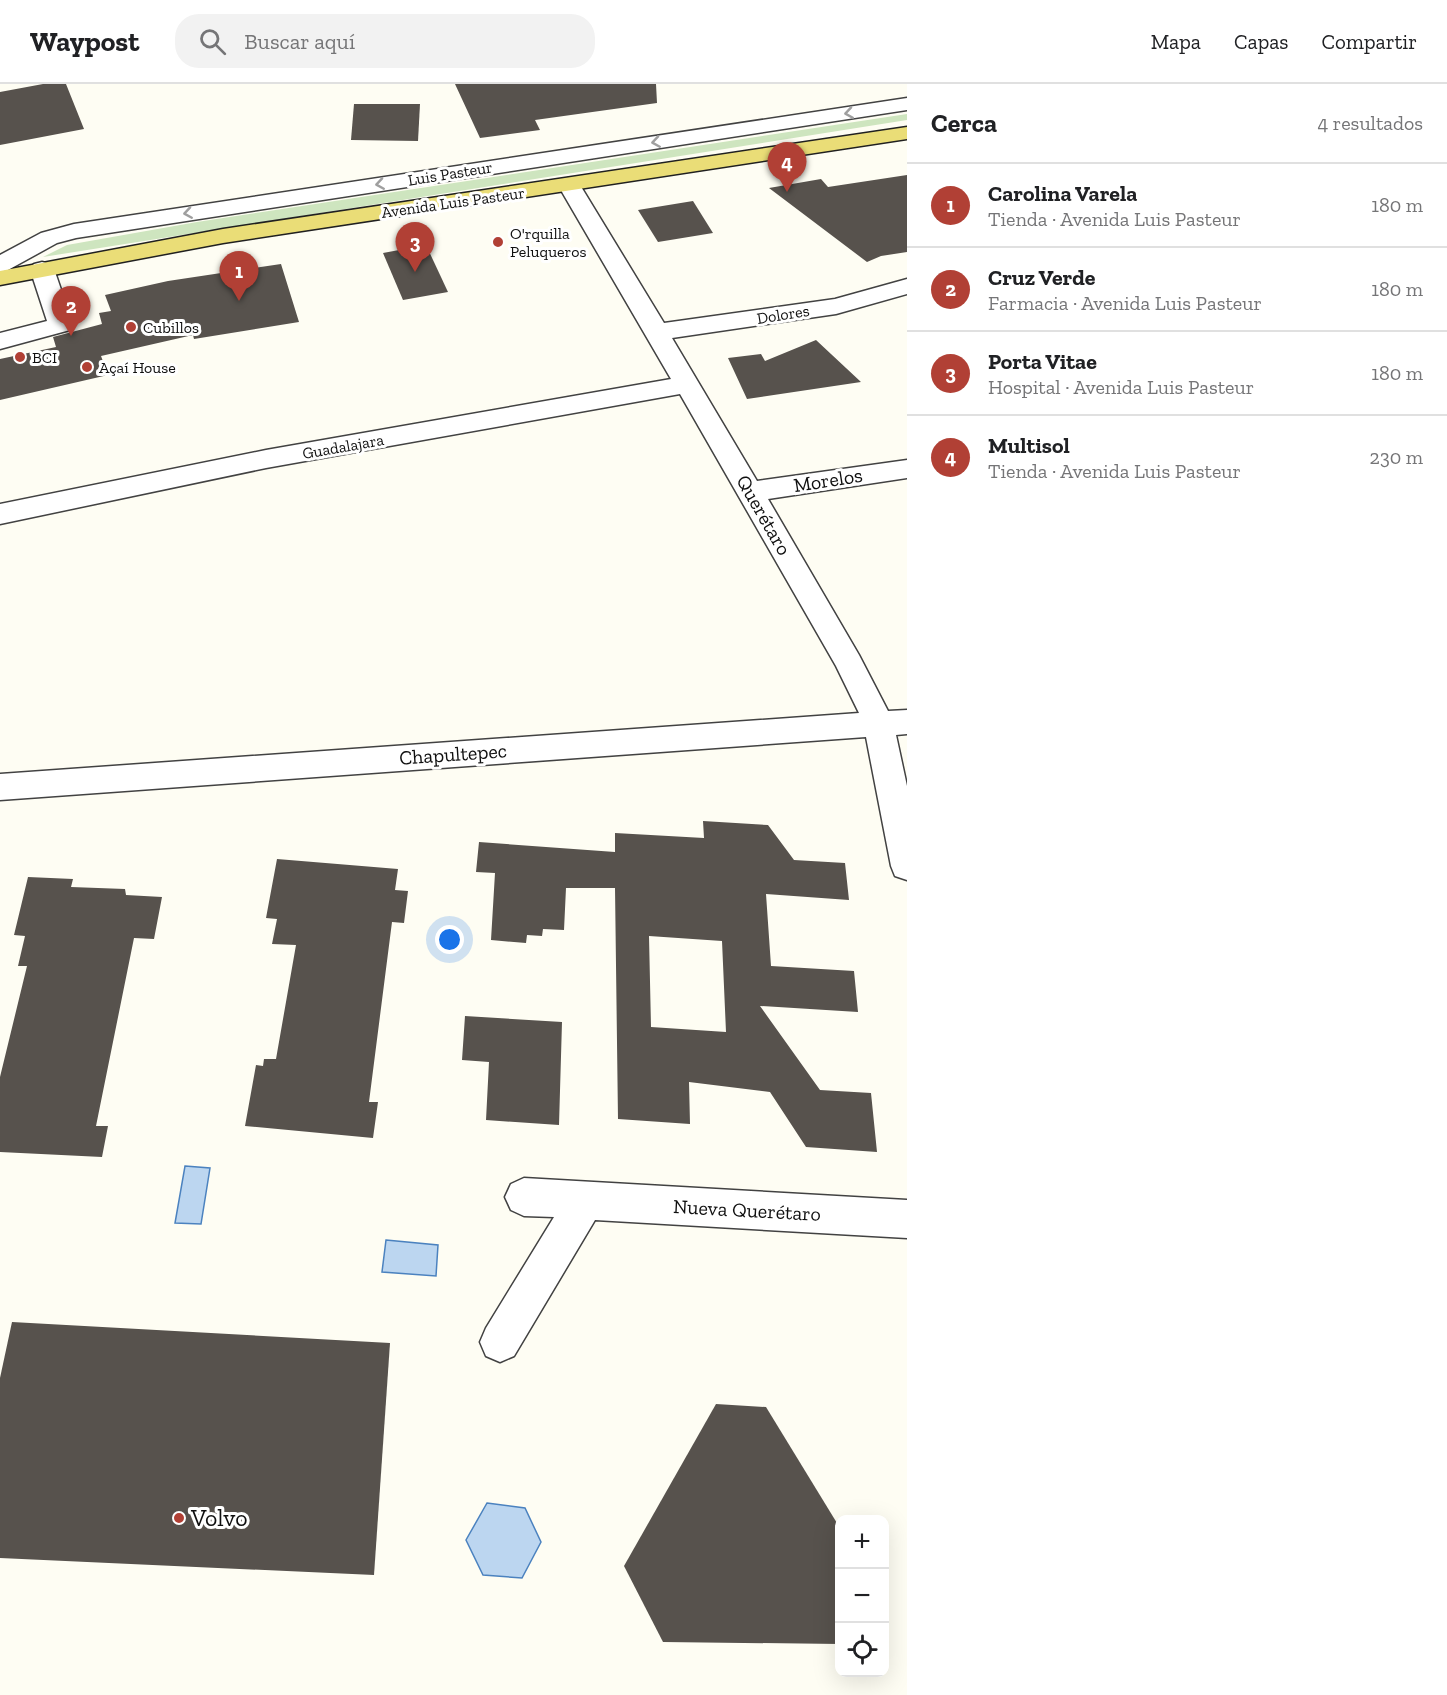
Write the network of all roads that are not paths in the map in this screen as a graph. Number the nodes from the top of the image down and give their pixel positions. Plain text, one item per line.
1 (907, 104) edge
2 (907, 133) edge
3 (569, 185) junction
4 (0, 265) edge
5 (42, 268) junction
6 (0, 278) edge
7 (907, 286) edge
8 (657, 332) junction
9 (0, 341) edge
10 (688, 384) junction
11 (907, 469) edge
12 (750, 492) junction
13 (0, 514) edge
14 (893, 723) edge
15 (0, 787) edge
16 (907, 866) edge
17 (524, 1197) dead end
18 (586, 1200) junction
19 (907, 1219) edge
20 (500, 1342) dead end

1 -> 4 street, Luis Pasteur
2 - 3 main road, Avenida Luis Pasteur
3 - 5 main road, Avenida Luis Pasteur
3 - 8 street, Querétaro
5 - 6 main road, Avenida Luis Pasteur
5 - 9 street
7 - 8 street, Dolores
8 - 10 street, Querétaro
10 - 12 street, Querétaro
10 - 13 street, Guadalajara
11 - 12 street, Morelos
12 - 14 street, Querétaro
14 - 15 street, Chapultepec
14 - 16 street, Querétaro
17 - 18 street, Nueva Querétaro
18 - 19 street, Nueva Querétaro
18 - 20 street

